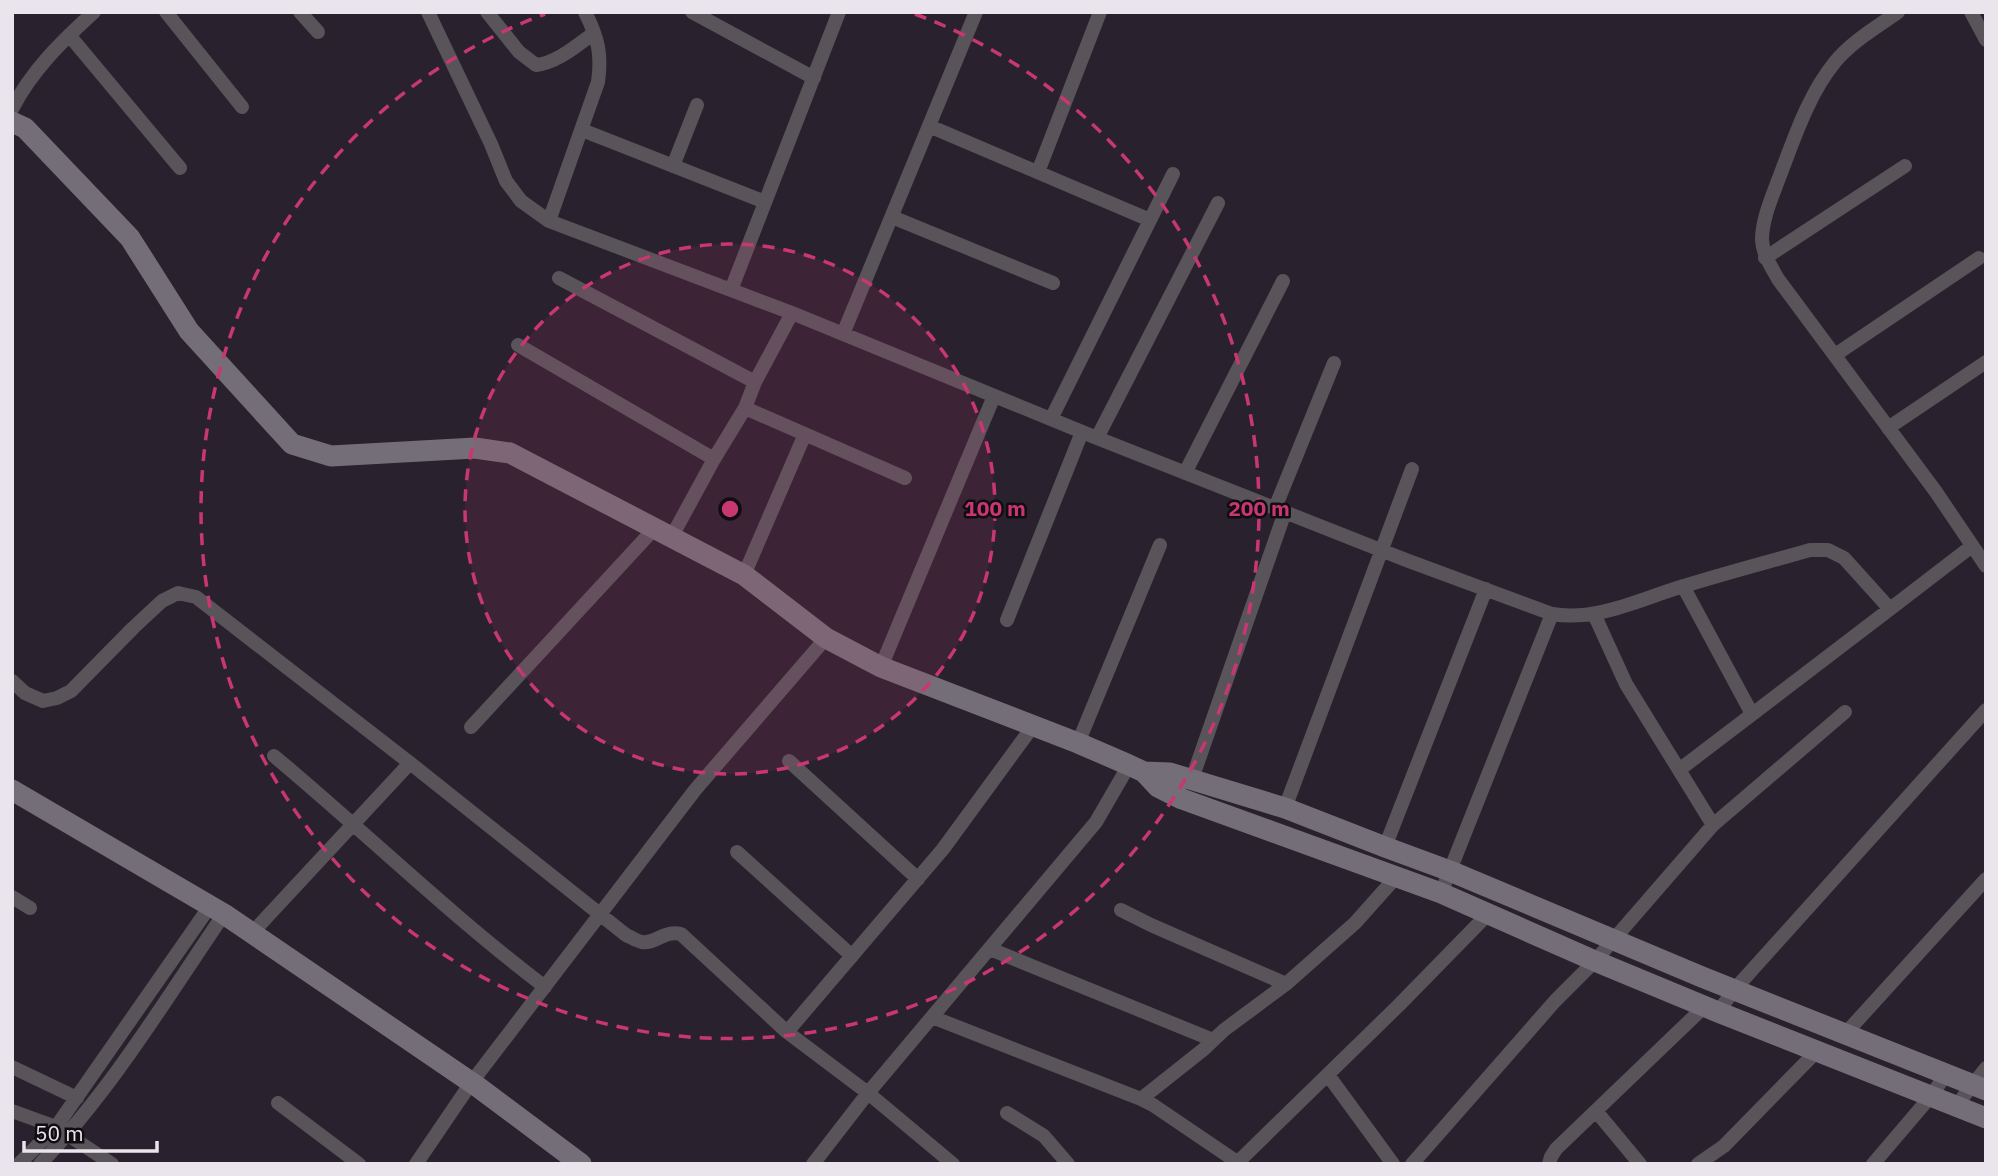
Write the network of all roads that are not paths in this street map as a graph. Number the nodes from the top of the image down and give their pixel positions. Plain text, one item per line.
1 (94, 12) edge
2 (166, 12) edge
3 (300, 12) edge
4 (428, 12) edge
5 (487, 12) edge
6 (584, 12) edge
7 (692, 12) edge
8 (839, 12) edge
9 (976, 12) edge
10 (1101, 12) edge
11 (1898, 12) edge
12 (1971, 12) edge
13 (318, 32) dead end
14 (594, 33) junction
15 (69, 35) junction
16 (1986, 40) edge
17 (814, 78) junction
18 (697, 105) dead end
19 (242, 107) dead end
20 (12, 109) edge
21 (12, 122) edge
22 (929, 126) junction
23 (582, 130) junction
24 (673, 166) junction
25 (1905, 166) dead end
26 (180, 168) dead end
27 (1038, 172) junction
28 (1173, 174) dead end
29 (765, 202) junction
30 (1217, 203) dead end
31 (892, 217) junction
32 (1150, 220) junction
33 (549, 221) junction
34 (1765, 258) junction
35 (1979, 258) dead end
36 (559, 278) dead end
37 (1283, 281) dead end
38 (1053, 284) dead end
39 (731, 290) junction
40 (792, 313) junction
41 (843, 334) junction
42 (518, 345) dead end
43 (1835, 355) junction
44 (1334, 363) dead end
45 (1985, 364) edge
46 (755, 382) junction
47 (994, 396) junction
48 (745, 408) junction
49 (1051, 419) junction
50 (1888, 428) junction
51 (1082, 432) junction
52 (805, 434) junction
53 (1097, 438) junction
54 (714, 459) junction
55 (1412, 469) dead end
56 (1185, 472) junction
57 (905, 478) dead end
58 (1280, 510) junction
59 (663, 533) junction
60 (1160, 545) dead end
61 (1972, 546) junction
62 (1381, 550) junction
63 (1986, 566) edge
64 (744, 575) junction
65 (1683, 586) junction
66 (1486, 589) junction
67 (1889, 609) junction
68 (1552, 614) junction
69 (1594, 614) junction
70 (1007, 620) dead end
71 (825, 638) junction
72 (881, 667) junction
73 (12, 681) edge
74 (1986, 710) edge
75 (1845, 712) dead end
76 (1752, 714) junction
77 (1033, 726) junction
78 (471, 727) dead end
79 (1078, 743) junction
80 (274, 756) dead end
81 (789, 761) dead end
82 (410, 763) junction
83 (1136, 769) junction
84 (1679, 770) junction
85 (1192, 779) junction
86 (12, 790) edge
87 (1285, 808) junction
88 (354, 824) junction
89 (1713, 825) junction
90 (1385, 848) junction
91 (737, 852) dead end
92 (1450, 871) junction
93 (1397, 876) junction
94 (918, 879) junction
95 (1986, 879) edge
96 (1441, 893) junction
97 (12, 897) edge
98 (30, 908) dead end
99 (217, 910) junction
100 (1121, 910) dead end
101 (1489, 913) junction
102 (600, 914) junction
103 (252, 933) junction
104 (1612, 939) junction
105 (989, 949) junction
106 (852, 956) junction
107 (1595, 961) junction
108 (1286, 984) junction
109 (545, 987) junction
110 (1734, 990) junction
111 (1711, 1009) junction
112 (932, 1017) junction
113 (129, 1023) junction
114 (787, 1032) junction
115 (144, 1033) junction
116 (1845, 1034) junction
117 (1213, 1040) junction
118 (1817, 1051) junction
119 (12, 1068) edge
120 (1328, 1074) junction
121 (1946, 1074) junction
122 (1981, 1081) edge
123 (471, 1083) junction
124 (868, 1093) junction
125 (1931, 1096) junction
126 (77, 1098) junction
127 (1141, 1099) junction
128 (278, 1103) dead end
129 (1956, 1106) junction
130 (12, 1111) edge
131 (1596, 1111) junction
132 (1007, 1113) dead end
133 (1986, 1118) edge
134 (62, 1131) junction
135 (1238, 1163) edge
136 (19, 1164) edge
137 (40, 1164) edge
138 (112, 1164) edge
139 (359, 1164) edge
140 (416, 1164) edge
141 (581, 1164) edge
142 (813, 1164) edge
143 (953, 1164) edge
144 (1068, 1164) edge
145 (1393, 1164) edge
146 (1412, 1164) edge
147 (1549, 1164) edge
148 (1640, 1164) edge
149 (1698, 1164) edge
150 (1873, 1164) edge

1 - 15 street
2 - 19 street
3 - 13 street
4 - 33 street
5 - 14 street
6 - 14 street
7 - 17 street
8 - 17 street
9 - 22 street
10 - 27 street
11 - 34 street
12 - 16 street
14 - 23 street
15 - 20 street
15 - 26 street
17 - 29 street
18 - 24 street
21 - 59 street
22 - 27 street
22 - 31 street
23 - 24 street
23 - 33 street
24 - 29 street
25 - 34 street
27 - 32 street
28 - 32 street
29 - 39 street
30 - 53 street
31 - 38 street
31 - 41 street
32 - 49 street
33 - 39 street
34 - 43 street
35 - 43 street
36 - 46 street
37 - 56 street
39 - 40 street
40 - 41 street
40 - 46 street
41 - 47 street
42 - 54 street
43 - 50 street
44 - 58 street
45 - 50 street
46 - 48 street
47 - 49 street
47 - 72 street
48 - 52 street
48 - 54 street
49 - 51 street
50 - 61 street
51 - 53 street
51 - 70 street
52 - 57 street
52 - 64 street
53 - 56 street
54 - 59 street
55 - 62 street
56 - 58 street
58 - 62 street
58 - 85 street
59 - 64 street
59 - 78 street
60 - 79 street
61 - 63 street
61 - 67 street
62 - 66 street
62 - 87 street
64 - 71 street
65 - 67 street
65 - 69 street
65 - 76 street
66 - 68 street
66 - 90 street
67 - 76 street
68 - 69 street
68 - 92 street
69 - 84 street
71 - 72 street
71 - 102 street
72 - 77 street
73 - 82 street
74 - 110 street
75 - 89 street
76 - 84 street
77 - 79 street
77 - 94 street
79 - 83 street
80 - 88 street
81 - 94 street
82 - 88 street
82 - 102 street
83 - 85 street
83 - 93 street
83 - 105 street
84 - 89 street
85 - 87 street
86 - 99 street
87 - 90 street
88 - 103 street
88 - 109 street
89 - 104 street
90 - 92 street
91 - 106 street
92 - 96 street
92 - 104 street
93 - 96 street
93 - 108 street
94 - 106 street
95 - 116 street
96 - 101 street
97 - 98 street
99 - 103 street
99 - 113 street
99 - 115 street
100 - 108 street
101 - 107 street
101 - 120 street
102 - 109 street
102 - 114 street
103 - 123 street
104 - 107 street
104 - 110 street
105 - 112 street
105 - 117 street
106 - 114 street
107 - 111 street
107 - 146 street
108 - 117 street
109 - 123 street
110 - 111 street
110 - 116 street
111 - 118 street
111 - 131 street
112 - 124 street
112 - 127 street
113 - 115 street
113 - 126 street
114 - 124 street
115 - 134 street
116 - 121 street
117 - 127 street
118 - 125 street
118 - 149 street
119 - 126 street
120 - 135 street
120 - 145 street
121 - 122 street
121 - 125 street
122 - 129 street
123 - 140 street
123 - 141 street
124 - 142 street
124 - 143 street
125 - 129 street
125 - 150 street
126 - 134 street
127 - 135 street
128 - 139 street
129 - 133 street
130 - 134 street
131 - 147 street
131 - 148 street
132 - 144 street
134 - 136 street
134 - 137 street
134 - 138 street

